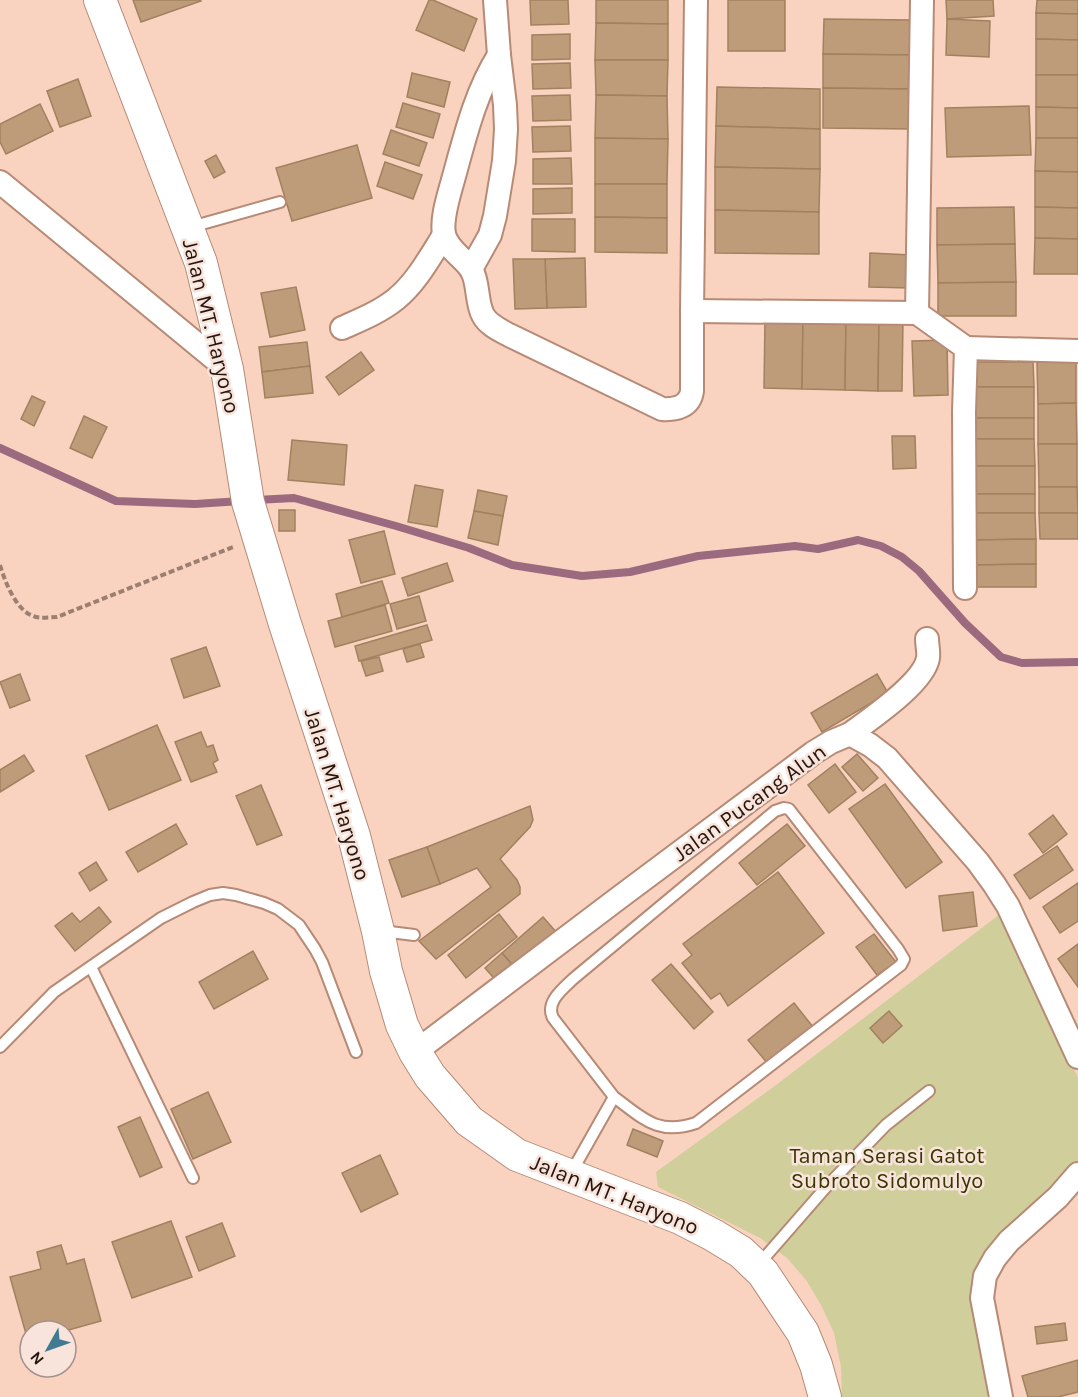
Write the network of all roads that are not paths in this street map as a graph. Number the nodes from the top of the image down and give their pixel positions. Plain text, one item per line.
1 (100, 0) edge
2 (495, 0) edge
3 (696, 0) edge
4 (922, 0) edge
5 (499, 55) junction
6 (0, 182) edge
7 (280, 202) dead end
8 (188, 228) junction
9 (444, 236) junction
10 (471, 269) junction
11 (692, 311) junction
12 (917, 313) junction
13 (342, 328) dead end
14 (966, 348) junction
15 (1078, 351) edge
16 (227, 369) junction
17 (965, 588) dead end
18 (927, 639) dead end
19 (850, 734) junction
20 (378, 930) junction
21 (414, 935) dead end
22 (91, 967) junction
23 (0, 1047) edge
24 (356, 1052) dead end
25 (415, 1052) junction
26 (1078, 1057) edge
27 (929, 1091) dead end
28 (614, 1097) junction
29 (1078, 1174) edge
30 (570, 1175) junction
31 (193, 1178) dead end
32 (756, 1267) junction
33 (825, 1397) edge
34 (1001, 1397) edge

1 - 8 street, Jalan MT. Haryono
2 - 5 street
3 - 11 street
4 - 12 street
5 - 9 street
5 - 10 street
6 - 16 street
7 - 8 lane
8 - 16 street, Jalan MT. Haryono
9 - 10 street
9 - 13 street
10 - 11 street
11 - 12 street
12 - 14 street
14 - 15 street
14 - 17 street
16 - 20 street, Jalan MT. Haryono
18 - 19 street
19 - 25 street, Jalan Pucang Alun
19 - 26 street, Jalan Pucang Alun
20 - 21 lane
20 - 25 street, Jalan MT. Haryono
22 - 23 lane
22 - 24 lane
22 - 31 lane
25 - 30 street, Jalan MT. Haryono
27 - 32 lane
28 - 28 lane
28 - 30 lane
29 - 34 street
30 - 32 street, Jalan MT. Haryono
32 - 33 street, Jalan MT. Haryono

